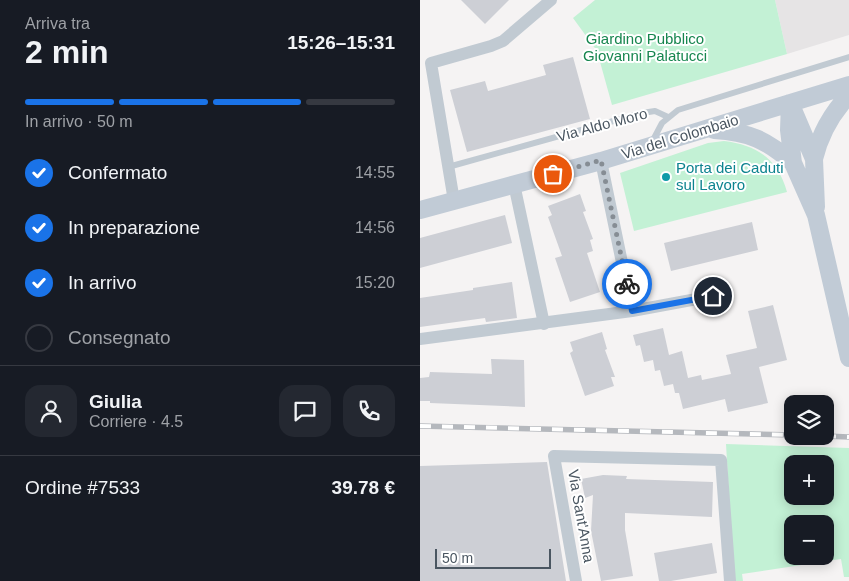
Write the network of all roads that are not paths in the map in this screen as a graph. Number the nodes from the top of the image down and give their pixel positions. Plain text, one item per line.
1 (551, 0) edge
2 (849, 57) edge
3 (849, 85) edge
4 (849, 95) edge
5 (790, 103) junction
6 (668, 117) junction
7 (704, 129) junction
8 (650, 146) junction
9 (814, 159) junction
10 (601, 160) junction
11 (793, 163) junction
12 (448, 167) junction
13 (514, 184) junction
14 (454, 201) junction
15 (420, 210) edge
16 (816, 214) junction
17 (713, 296) dead end
18 (632, 311) junction
19 (544, 324) junction
20 (420, 339) edge
21 (849, 358) edge
22 (576, 581) edge
23 (730, 581) edge

1 - 12 street
2 - 6 lane, Via Aldo Moro
3 - 5 main road
4 - 9 main road
5 - 7 main road, Via del Colombaio
5 - 9 main road
5 - 11 main road
6 - 8 lane, Via Aldo Moro
6 - 12 lane, Via Aldo Moro
7 - 8 main road, Via del Colombaio
7 - 11 main road
8 - 10 main road, Via del Colombaio
9 - 16 main road
10 - 13 main road, Via del Colombaio
10 - 18 street
11 - 16 main road
12 - 14 street
13 - 14 main road, Via del Colombaio
13 - 19 street
14 - 15 main road, Via del Colombaio
16 - 21 main road
17 - 18 street
18 - 19 street
19 - 20 street
22 - 23 street, Via Sant'Anna

